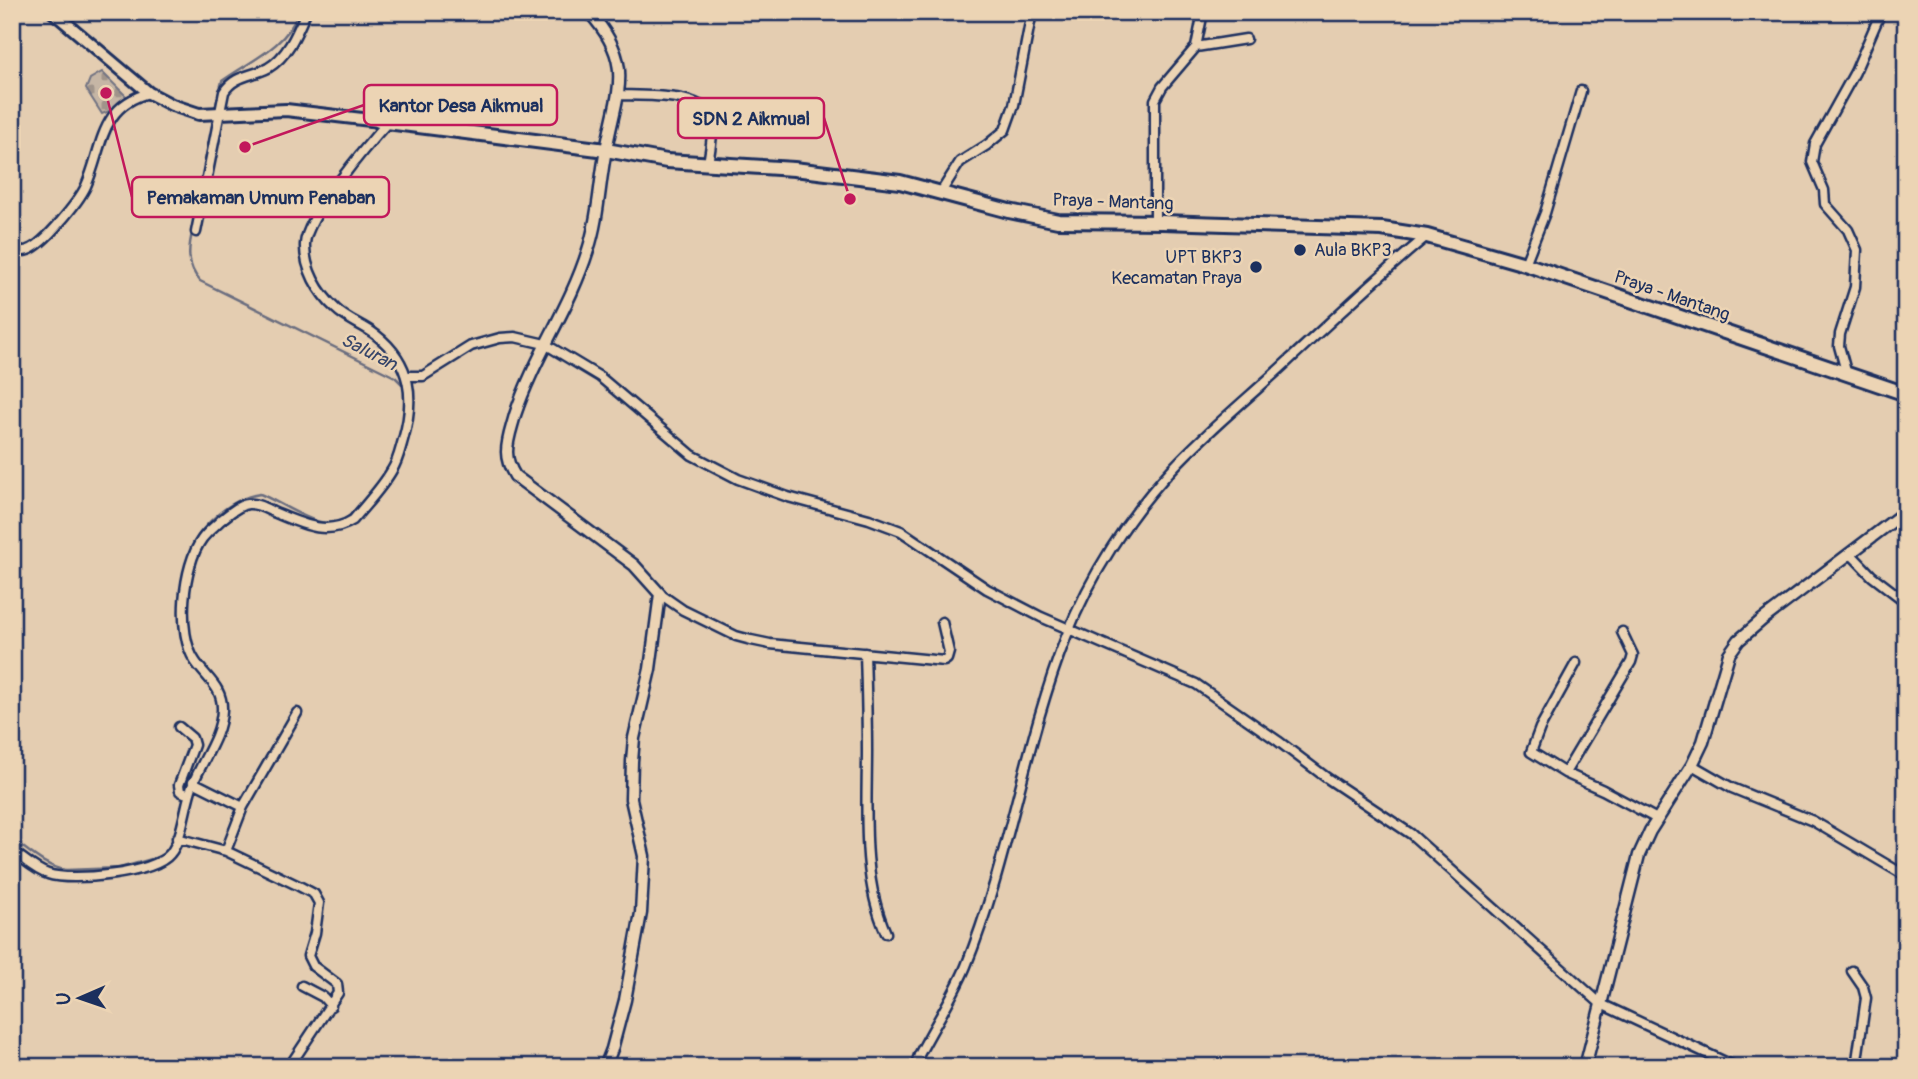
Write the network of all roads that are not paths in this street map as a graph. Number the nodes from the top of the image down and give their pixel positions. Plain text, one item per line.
1 (53, 12) edge
2 (67, 12) edge
3 (306, 12) edge
4 (589, 12) edge
5 (1032, 12) edge
6 (1203, 12) edge
7 (1881, 12) edge
8 (71, 28) junction
9 (1246, 39) dead end
10 (1196, 47) junction
11 (1581, 91) dead end
12 (149, 93) junction
13 (618, 95) junction
14 (219, 114) junction
15 (377, 121) junction
16 (606, 150) junction
17 (708, 164) junction
18 (941, 192) junction
19 (1155, 221) junction
20 (197, 232) dead end
21 (1427, 236) junction
22 (12, 251) edge
23 (1525, 264) junction
24 (545, 344) junction
25 (1847, 375) junction
26 (407, 376) junction
27 (1906, 394) edge
28 (1906, 511) edge
29 (1852, 554) junction
30 (660, 594) junction
31 (1906, 602) edge
32 (942, 622) dead end
33 (1070, 628) junction
34 (1622, 632) dead end
35 (865, 653) junction
36 (1576, 663) dead end
37 (297, 713) dead end
38 (179, 727) dead end
39 (1692, 765) junction
40 (1565, 773) junction
41 (193, 782) junction
42 (185, 793) junction
43 (243, 807) junction
44 (1657, 820) junction
45 (177, 838) junction
46 (226, 850) junction
47 (12, 851) edge
48 (1906, 876) edge
49 (886, 933) dead end
50 (1852, 971) dead end
51 (302, 986) dead end
52 (1601, 1004) junction
53 (331, 1006) junction
54 (289, 1067) edge
55 (605, 1067) edge
56 (915, 1067) edge
57 (1585, 1067) edge
58 (1736, 1067) edge
59 (1856, 1067) edge

1 - 8 main road
2 - 8 street
3 - 14 street
4 - 13 street
5 - 18 street
6 - 10 street
7 - 25 street
8 - 12 main road
9 - 10 street
10 - 19 street
11 - 23 street
12 - 14 main road, Praya - Mantang
12 - 22 street
13 - 16 street
13 - 17 street
14 - 15 main road, Praya - Mantang
14 - 20 street
15 - 16 main road, Praya - Mantang
15 - 26 street
16 - 17 main road, Praya - Mantang
16 - 24 street
17 - 18 main road, Praya - Mantang
18 - 19 main road, Praya - Mantang
19 - 21 main road, Praya - Mantang
21 - 23 main road, Praya - Mantang
21 - 33 street
23 - 25 main road, Praya - Mantang
24 - 26 street
24 - 30 street
24 - 33 street
25 - 27 main road, Praya - Mantang
26 - 41 street
28 - 29 street
29 - 31 street
29 - 39 street
30 - 35 street
30 - 55 street
32 - 35 street
33 - 52 street
33 - 56 street
34 - 40 street
35 - 49 street
36 - 40 street
37 - 43 street
38 - 42 street
39 - 44 street
39 - 48 street
40 - 44 street
41 - 42 street
41 - 43 street
42 - 45 street
43 - 46 street
44 - 52 street
45 - 46 street
45 - 47 street
46 - 53 street
50 - 59 street
51 - 53 street
52 - 57 street
52 - 58 street
53 - 54 street

